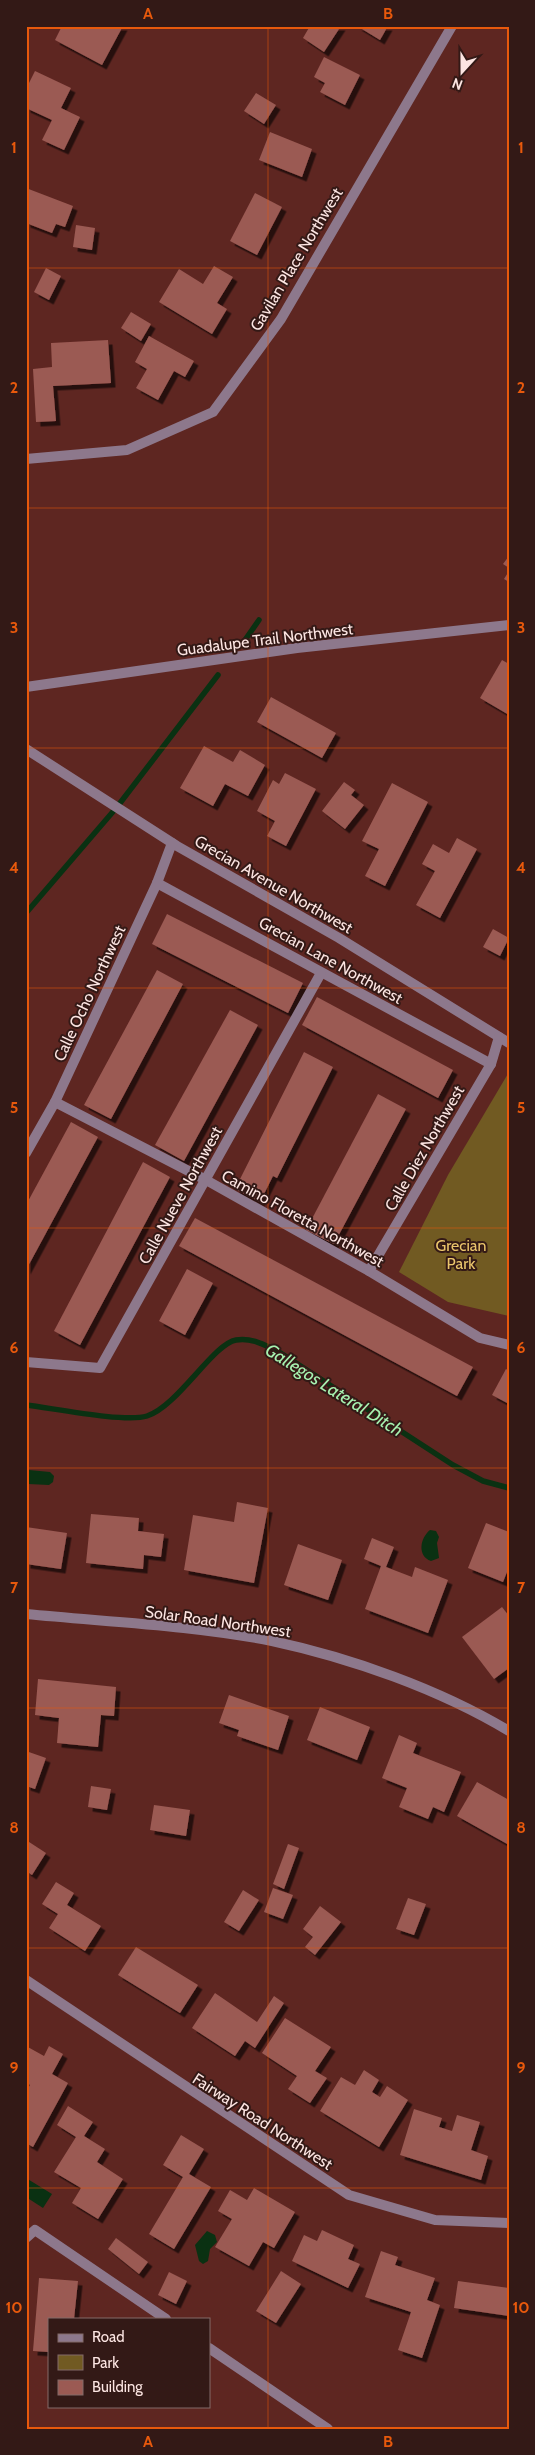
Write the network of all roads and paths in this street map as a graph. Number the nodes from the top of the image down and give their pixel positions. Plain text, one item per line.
1 (452, 26) edge
2 (26, 459) edge
3 (509, 625) edge
4 (26, 687) edge
5 (26, 749) edge
6 (172, 843) junction
7 (157, 882) junction
8 (321, 972) junction
9 (499, 1037) junction
10 (509, 1043) edge
11 (490, 1064) junction
12 (56, 1102) junction
13 (26, 1153) edge
14 (206, 1180) junction
15 (369, 1271) junction
16 (509, 1345) edge
17 (26, 1362) edge
18 (26, 1614) edge
19 (509, 1731) edge
20 (26, 1980) edge
21 (509, 2223) edge
22 (26, 2238) edge
23 (165, 2318) edge
24 (210, 2349) edge
25 (328, 2429) edge

1 - 2 street, Gavilan Place Northwest
3 - 4 street, Guadalupe Trail Northwest
5 - 6 street, Grecian Avenue Northwest
6 - 7 street, Calle Ocho Northwest
6 - 9 street, Grecian Avenue Northwest
7 - 8 street, Grecian Lane Northwest
7 - 12 street, Calle Ocho Northwest
8 - 11 street, Grecian Lane Northwest
8 - 14 street, Calle Nueve Northwest
9 - 10 street, Grecian Avenue Northwest
9 - 11 street, Calle Diez Northwest
11 - 15 street, Calle Diez Northwest
12 - 13 street, Calle Ocho Northwest
12 - 14 street, Camino Floretta Northwest
14 - 15 street, Camino Floretta Northwest
14 - 17 street, Calle Nueve Northwest
15 - 16 street, Camino Floretta Northwest
18 - 19 street, Solar Road Northwest
20 - 21 street, Fairway Road Northwest
22 - 23 street
24 - 25 street

